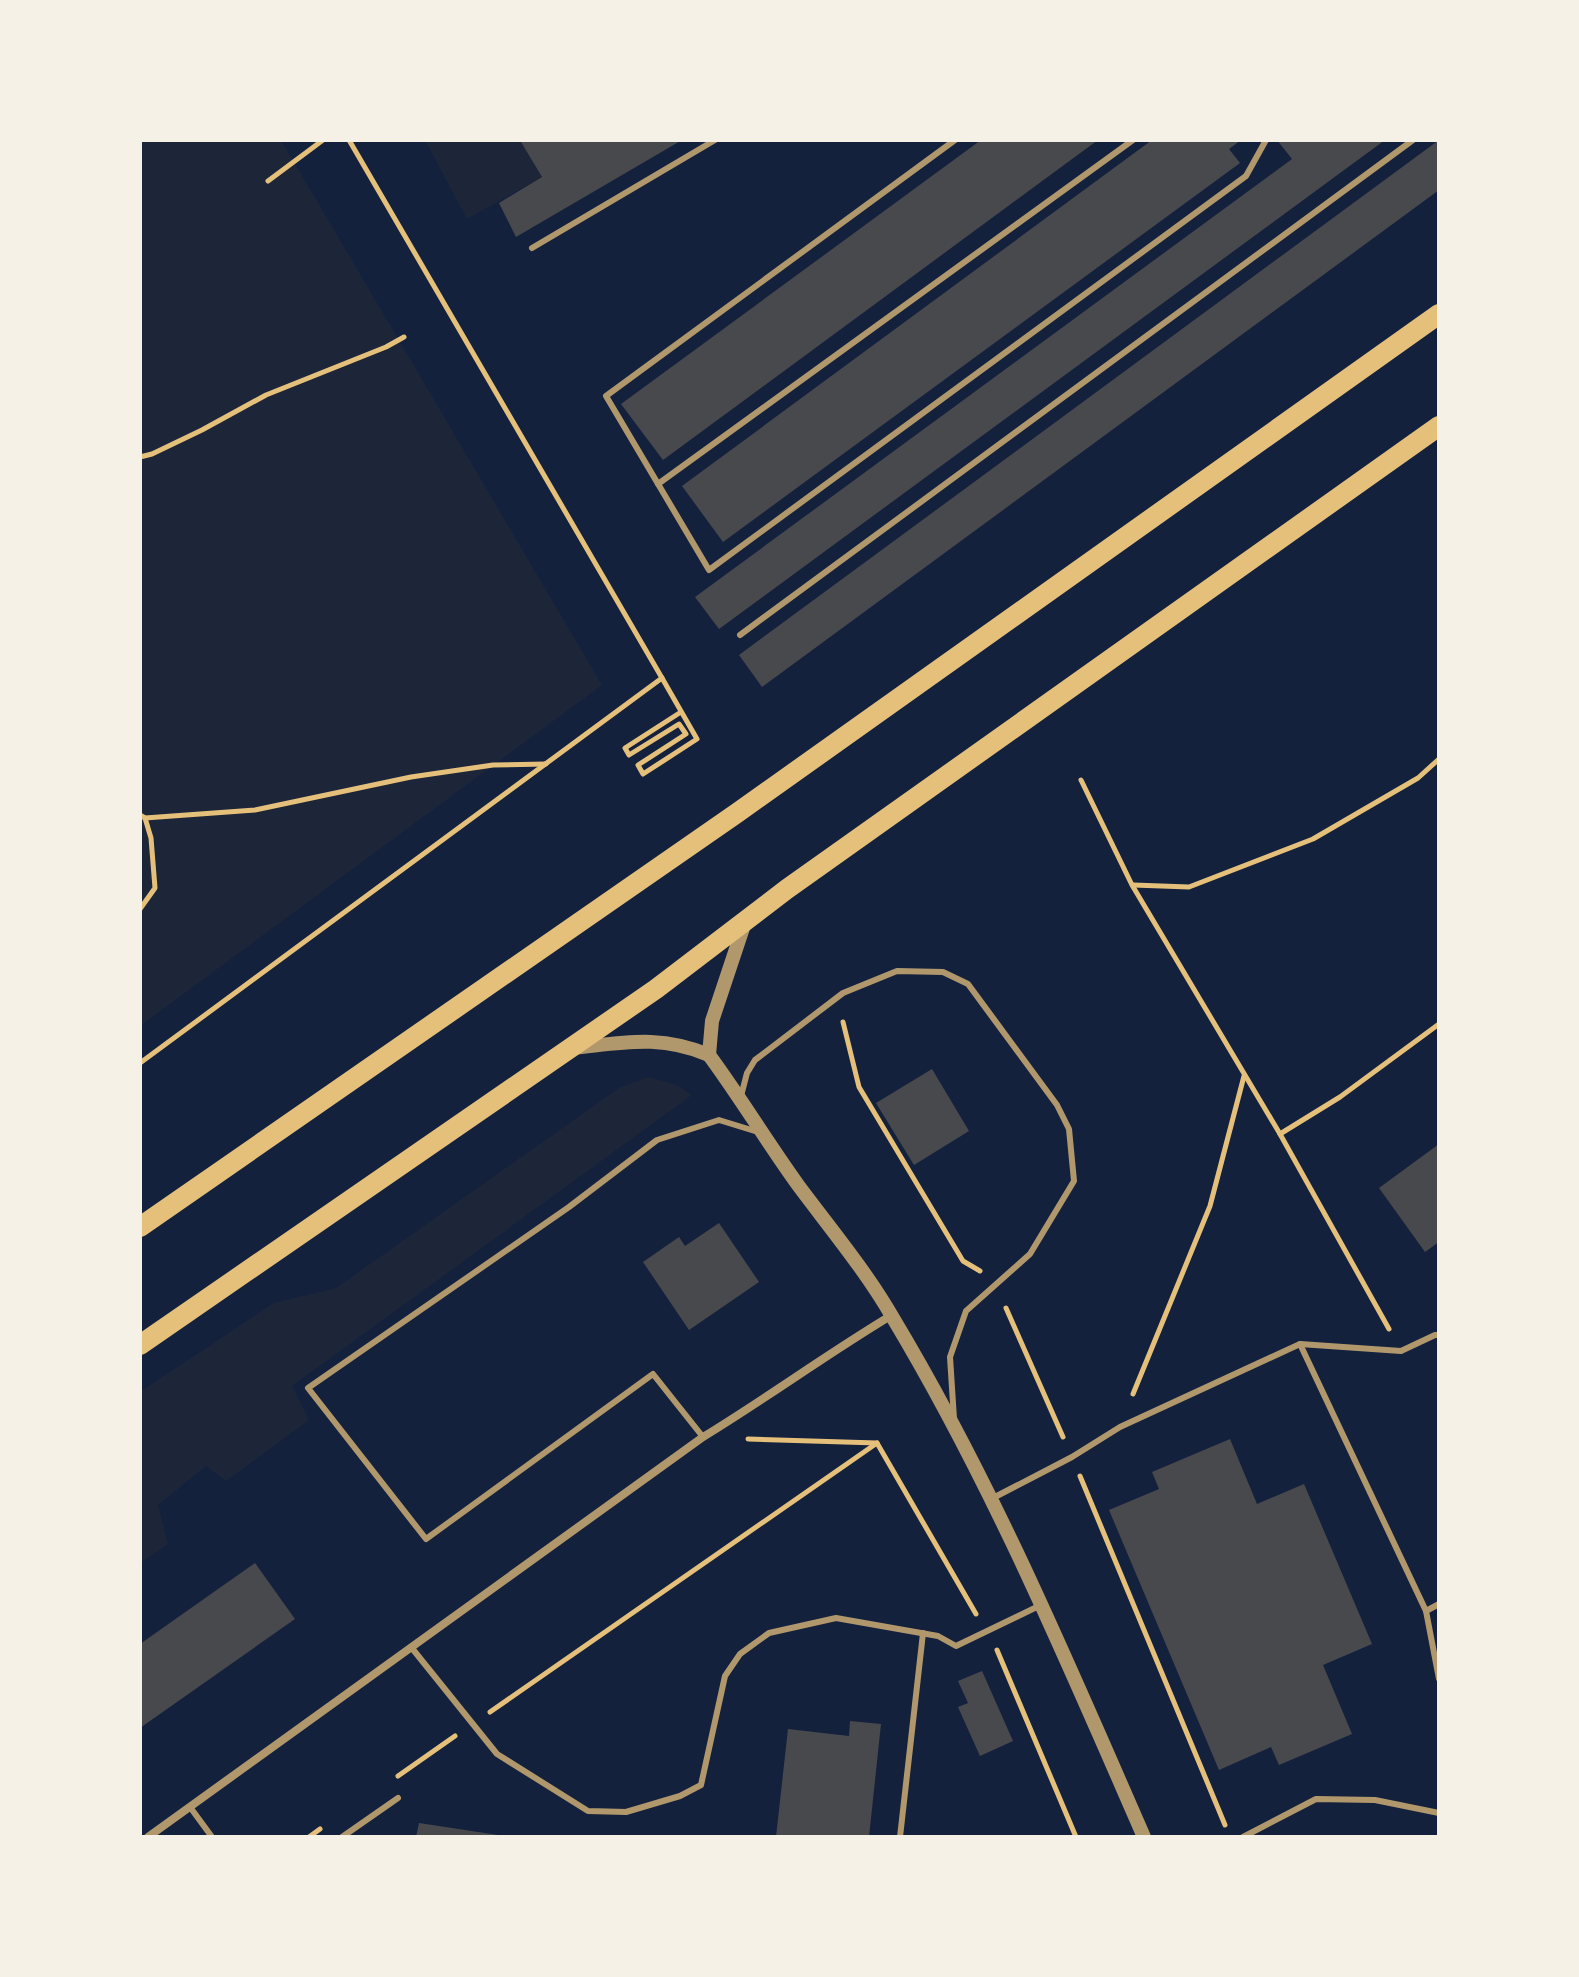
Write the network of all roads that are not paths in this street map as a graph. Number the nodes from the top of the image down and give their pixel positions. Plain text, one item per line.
1 (715, 140) edge
2 (955, 140) edge
3 (1133, 140) edge
4 (1266, 140) edge
5 (1413, 140) edge
6 (532, 248) dead end
7 (1439, 314) edge
8 (1439, 426) edge
9 (658, 484) junction
10 (740, 635) dead end
11 (745, 922) junction
12 (569, 1049) junction
13 (709, 1055) junction
14 (741, 1098) junction
15 (761, 1133) junction
16 (140, 1227) edge
17 (892, 1315) junction
18 (1439, 1335) edge
19 (1300, 1344) junction
20 (140, 1345) edge
21 (954, 1426) junction
22 (703, 1437) junction
23 (991, 1499) junction
24 (1439, 1604) edge
25 (1041, 1605) junction
26 (1426, 1611) junction
27 (923, 1633) junction
28 (411, 1647) junction
29 (1439, 1679) edge
30 (398, 1798) dead end
31 (190, 1807) junction
32 (1439, 1813) edge
33 (148, 1837) edge
34 (212, 1837) edge
35 (342, 1837) edge
36 (900, 1837) edge
37 (1144, 1837) edge
38 (1243, 1837) edge

1 - 6 lane
2 - 9 lane
3 - 9 lane
4 - 9 lane
5 - 10 lane
7 - 16 main road
8 - 11 main road
11 - 12 main road
11 - 13 street
12 - 13 street
12 - 20 main road
13 - 14 street
14 - 15 street
14 - 21 lane
15 - 17 street
15 - 22 lane
17 - 21 street
17 - 22 street
18 - 19 lane
19 - 23 lane
19 - 26 lane
21 - 23 street
22 - 28 street
23 - 25 street
24 - 26 lane
25 - 27 lane
25 - 37 street
26 - 29 lane
27 - 28 lane
27 - 36 lane
28 - 31 street
30 - 35 lane
31 - 33 street
31 - 34 lane
32 - 38 lane

